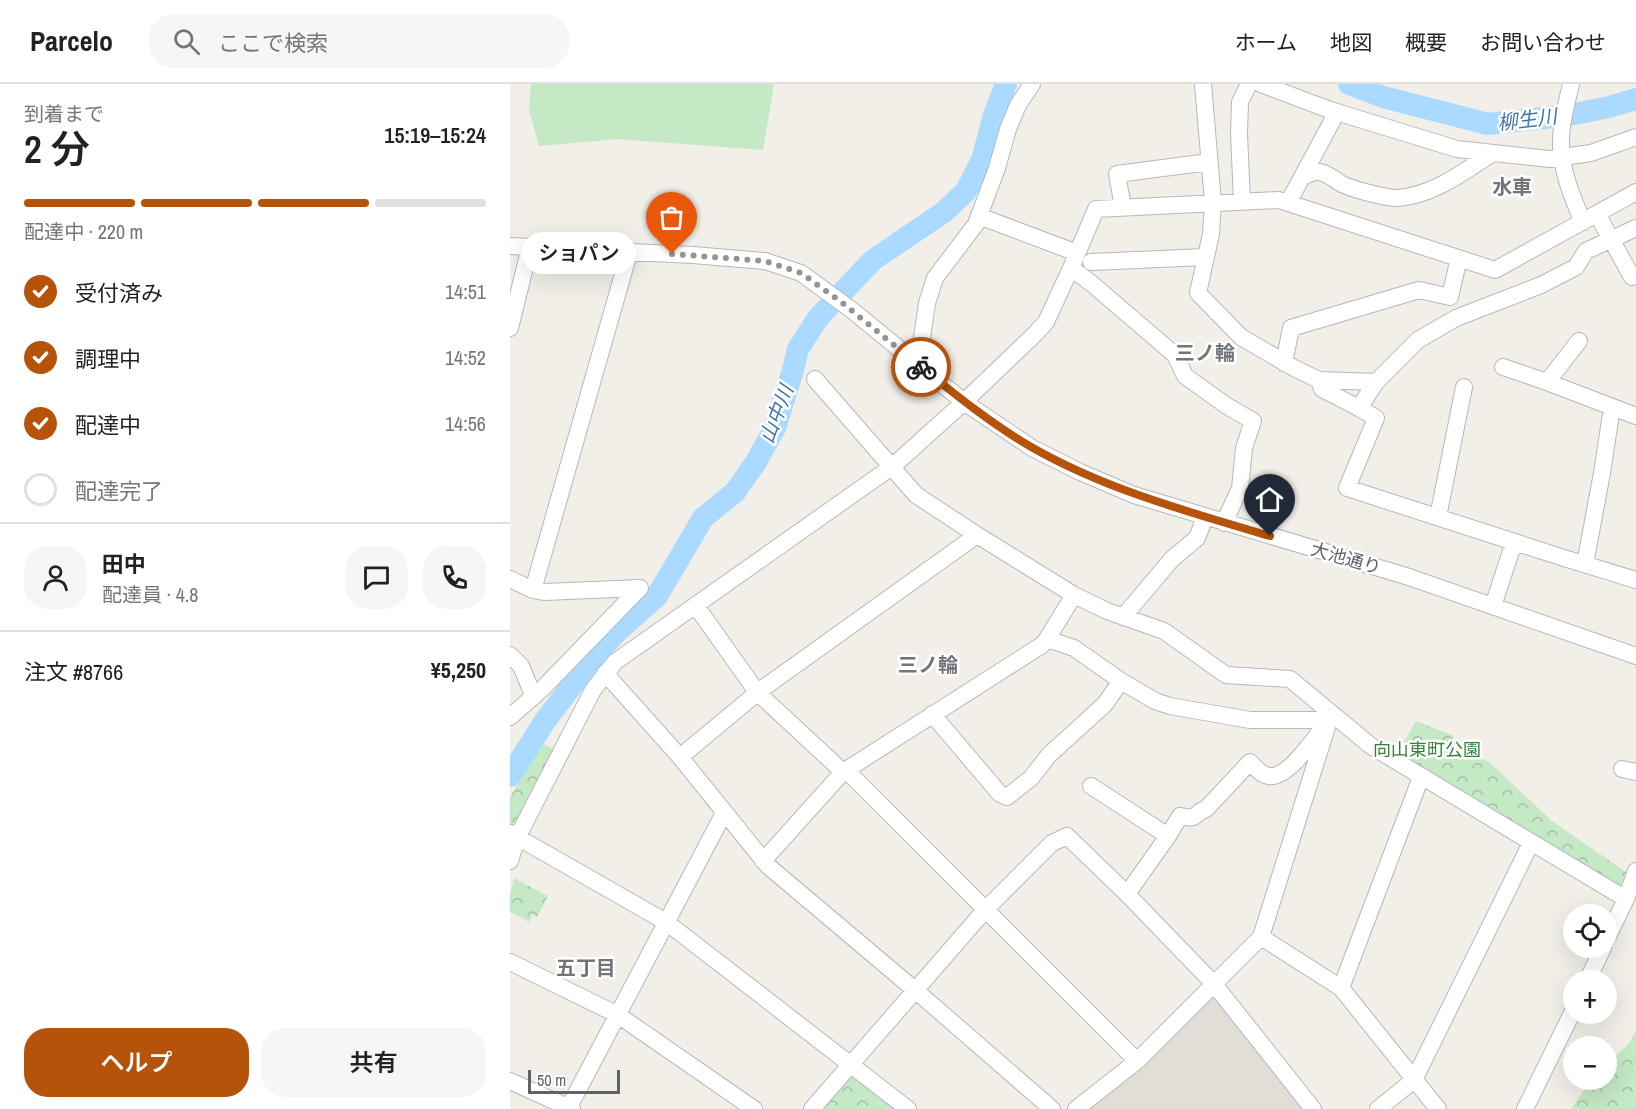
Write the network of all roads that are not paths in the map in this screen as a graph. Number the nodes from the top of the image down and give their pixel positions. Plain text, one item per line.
1 (1032, 84) edge
2 (1203, 84) edge
3 (1249, 84) edge
4 (1261, 84) edge
5 (1570, 88) edge
6 (1337, 112) junction
7 (1636, 137) edge
8 (1493, 153) junction
9 (1562, 156) junction
10 (1209, 162) junction
11 (1302, 177) junction
12 (1636, 192) edge
13 (1242, 201) junction
14 (1213, 202) junction
15 (1288, 203) junction
16 (1123, 207) junction
17 (979, 216) junction
18 (1590, 218) junction
19 (1636, 228) edge
20 (1611, 240) junction
21 (510, 246) edge
22 (530, 247) junction
23 (629, 253) junction
24 (1081, 256) junction
25 (1205, 257) junction
26 (1459, 258) junction
27 (1632, 277) dead end
28 (510, 328) edge
29 (1579, 341) dead end
30 (1284, 363) junction
31 (918, 365) junction
32 (1503, 367) dead end
33 (815, 379) dead end
34 (1319, 380) junction
35 (1376, 382) junction
36 (1546, 382) junction
37 (1464, 387) dead end
38 (964, 402) junction
39 (1612, 407) junction
40 (1359, 408) junction
41 (1636, 416) edge
42 (893, 466) junction
43 (1205, 516) junction
44 (1437, 517) junction
45 (1224, 523) junction
46 (977, 535) junction
47 (1514, 542) junction
48 (1585, 564) junction
49 (510, 579) edge
50 (1636, 580) edge
51 (533, 590) junction
52 (1074, 595) junction
53 (696, 606) junction
54 (1493, 606) junction
55 (1123, 617) junction
56 (1047, 639) junction
57 (510, 655) edge
58 (1636, 656) edge
59 (605, 673) junction
60 (1121, 681) junction
61 (757, 692) junction
62 (533, 696) junction
63 (932, 714) junction
64 (510, 717) edge
65 (1334, 719) junction
66 (680, 757) junction
67 (843, 772) junction
68 (1420, 777) junction
69 (1091, 786) dead end
70 (724, 813) junction
71 (513, 836) edge
72 (1168, 836) junction
73 (1531, 843) junction
74 (510, 861) edge
75 (764, 861) junction
76 (1636, 871) edge
77 (1127, 894) junction
78 (1626, 899) junction
79 (986, 909) junction
80 (1617, 917) edge
81 (666, 922) junction
82 (1261, 937) junction
83 (510, 962) edge
84 (1214, 984) junction
85 (1341, 988) junction
86 (915, 990) junction
87 (618, 1015) junction
88 (1567, 1024) edge
89 (1137, 1061) junction
90 (851, 1065) junction
91 (1414, 1080) junction
92 (510, 1081) edge
93 (570, 1108) edge
94 (754, 1109) edge
95 (812, 1109) edge
96 (908, 1109) edge
97 (1052, 1109) edge
98 (1076, 1109) edge
99 (1313, 1109) edge
100 (1378, 1109) edge
101 (1438, 1109) edge
102 (1525, 1109) edge

1 - 17 street
2 - 10 street
3 - 13 street
4 - 6 street
5 - 9 street
6 - 8 street
6 - 11 street
7 - 9 street
8 - 9 street
8 - 11 street
9 - 18 street
10 - 14 street
10 - 16 street
11 - 15 street
12 - 18 street
13 - 14 street
13 - 15 street
14 - 16 street
14 - 25 street
15 - 26 street
16 - 24 street
17 - 24 street
17 - 31 street
18 - 20 street
18 - 26 street
19 - 20 street
20 - 27 street
20 - 35 street
21 - 22 street, 大池通り
22 - 23 street, 大池通り
22 - 28 street
23 - 31 street, 大池通り
23 - 51 street
24 - 25 street
24 - 38 street
24 - 45 street
25 - 30 street
26 - 30 street
29 - 36 street
30 - 34 street
31 - 38 street, 大池通り
32 - 36 street
33 - 42 street
34 - 35 street
34 - 40 street
35 - 40 street
36 - 39 street
37 - 44 street
38 - 42 street
38 - 43 street, 大池通り
39 - 41 street
39 - 48 street
40 - 44 street
42 - 46 street
42 - 53 street
43 - 45 street, 大池通り
43 - 55 street
44 - 47 street
45 - 54 street, 大池通り
46 - 52 street
46 - 61 street
47 - 48 street
47 - 54 street
48 - 50 street
49 - 51 street
51 - 62 street
52 - 55 street
52 - 56 street
53 - 59 street
53 - 61 street
54 - 58 street, 大池通り
55 - 65 street
56 - 60 street
56 - 63 street
57 - 62 street
59 - 66 street
59 - 71 street
60 - 63 street
60 - 65 street
61 - 66 street
61 - 67 street
62 - 64 street
63 - 67 street
65 - 68 street
65 - 72 street
65 - 82 street
66 - 70 street
67 - 75 street
67 - 79 street
68 - 73 street
68 - 85 street
69 - 72 street
70 - 75 street
70 - 81 street
71 - 74 street
71 - 81 street
72 - 77 street
73 - 78 street
73 - 91 street
75 - 86 street
76 - 78 street
77 - 79 street
77 - 84 street
78 - 80 street
79 - 86 street
79 - 89 street
81 - 87 street
81 - 90 street
82 - 84 street
82 - 85 street
83 - 87 street
84 - 89 street
84 - 99 street
85 - 91 street
86 - 90 street
86 - 97 street
87 - 93 street
87 - 94 street
88 - 102 street
89 - 98 street
90 - 95 street
90 - 96 street
91 - 100 street
91 - 101 street
92 - 93 street

